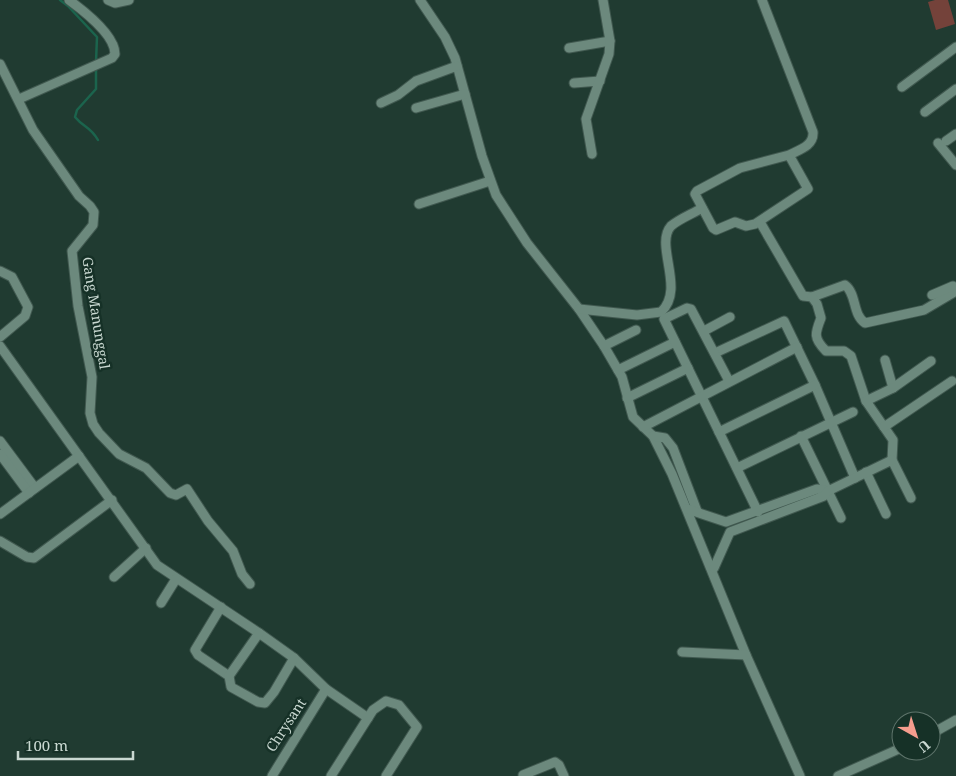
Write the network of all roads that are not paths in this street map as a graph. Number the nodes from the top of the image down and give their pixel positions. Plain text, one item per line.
1 (69, 0) edge
2 (108, 0) edge
3 (129, 0) edge
4 (420, 0) edge
5 (603, 0) edge
6 (762, 0) edge
7 (610, 41) junction
8 (956, 47) edge
9 (568, 48) dead end
10 (0, 64) edge
11 (457, 66) junction
12 (600, 82) junction
13 (574, 83) dead end
14 (902, 87) dead end
15 (956, 89) edge
16 (465, 94) junction
17 (20, 99) junction
18 (381, 103) dead end
19 (416, 108) dead end
20 (925, 112) dead end
21 (956, 134) edge
22 (592, 154) dead end
23 (789, 155) junction
24 (956, 165) edge
25 (490, 181) junction
26 (419, 204) dead end
27 (702, 208) junction
28 (760, 222) junction
29 (0, 271) edge
30 (956, 285) edge
31 (956, 291) edge
32 (932, 295) dead end
33 (812, 297) junction
34 (579, 309) junction
35 (730, 318) dead end
36 (636, 330) dead end
37 (704, 330) junction
38 (0, 337) edge
39 (675, 342) junction
40 (0, 346) edge
41 (604, 346) junction
42 (797, 347) junction
43 (715, 353) junction
44 (885, 360) dead end
45 (932, 361) dead end
46 (688, 368) junction
47 (618, 370) junction
48 (952, 380) dead end
49 (729, 381) junction
50 (815, 385) junction
51 (893, 388) junction
52 (701, 395) junction
53 (627, 398) junction
54 (866, 401) junction
55 (853, 412) dead end
56 (831, 422) junction
57 (643, 427) junction
58 (884, 427) junction
59 (719, 432) junction
60 (653, 436) junction
61 (801, 436) junction
62 (0, 441) edge
63 (893, 453) junction
64 (0, 454) edge
65 (79, 456) junction
66 (736, 468) junction
67 (866, 472) junction
68 (855, 478) junction
69 (32, 490) junction
70 (828, 491) junction
71 (911, 498) dead end
72 (112, 500) junction
73 (687, 509) junction
74 (698, 511) junction
75 (758, 512) junction
76 (0, 514) edge
77 (886, 514) dead end
78 (841, 518) dead end
79 (726, 522) junction
80 (730, 532) junction
81 (0, 541) edge
82 (146, 548) junction
83 (714, 568) dead end
84 (114, 577) dead end
85 (176, 579) junction
86 (250, 584) dead end
87 (161, 603) dead end
88 (221, 607) junction
89 (259, 633) junction
90 (682, 652) dead end
91 (746, 655) junction
92 (294, 658) junction
93 (228, 676) junction
94 (326, 689) junction
95 (368, 718) junction
96 (956, 720) edge
97 (941, 728) edge
98 (891, 752) edge
99 (522, 775) edge
100 (272, 776) edge
101 (331, 776) edge
102 (386, 776) edge
103 (564, 776) edge
104 (800, 776) edge
105 (838, 776) edge

1 - 17 street
2 - 3 street
4 - 11 street
5 - 7 street
6 - 23 street
7 - 9 street
7 - 12 street
8 - 14 street
10 - 17 street, Gang Manunggal
11 - 16 street
11 - 18 street
12 - 13 street
12 - 22 street
15 - 20 street
16 - 19 street
16 - 25 street
17 - 86 street, Gang Manunggal
21 - 24 street
23 - 27 street
23 - 28 street
25 - 26 street
25 - 34 street
27 - 28 street
27 - 34 street
28 - 33 street
29 - 38 street
30 - 32 street
31 - 33 street
33 - 54 street
34 - 41 street
35 - 37 street
36 - 41 street
37 - 39 street
37 - 43 street
39 - 46 street
39 - 47 street
40 - 65 street
41 - 47 street
42 - 43 street
42 - 49 street
42 - 50 street
43 - 49 street
44 - 51 street
45 - 51 street
46 - 52 street
46 - 53 street
47 - 53 street
48 - 58 street
49 - 52 street
50 - 56 street
50 - 59 street
51 - 54 street
52 - 57 street
52 - 59 street
53 - 57 street
54 - 58 street
55 - 56 street
56 - 61 street
56 - 68 street
57 - 60 street
58 - 63 street
59 - 66 street
60 - 73 street
60 - 74 street
61 - 66 street
61 - 70 street
62 - 69 street
63 - 67 street
63 - 71 street
64 - 69 street
65 - 69 street
65 - 72 street
66 - 75 street
67 - 68 street
67 - 77 street
68 - 70 street
69 - 76 street
70 - 75 street
70 - 78 street
70 - 80 street
72 - 81 street
72 - 82 street
73 - 74 street
73 - 91 street
74 - 79 street
75 - 79 street
79 - 80 street
80 - 83 street
82 - 84 street
82 - 85 street
85 - 87 street
85 - 88 street
88 - 89 street
88 - 93 street
89 - 92 street
89 - 93 street
90 - 91 street
91 - 104 street
92 - 93 street
92 - 94 street
94 - 95 street
94 - 100 street, Chrysant
95 - 101 street
95 - 102 street
96 - 97 street
98 - 105 street
99 - 103 street

